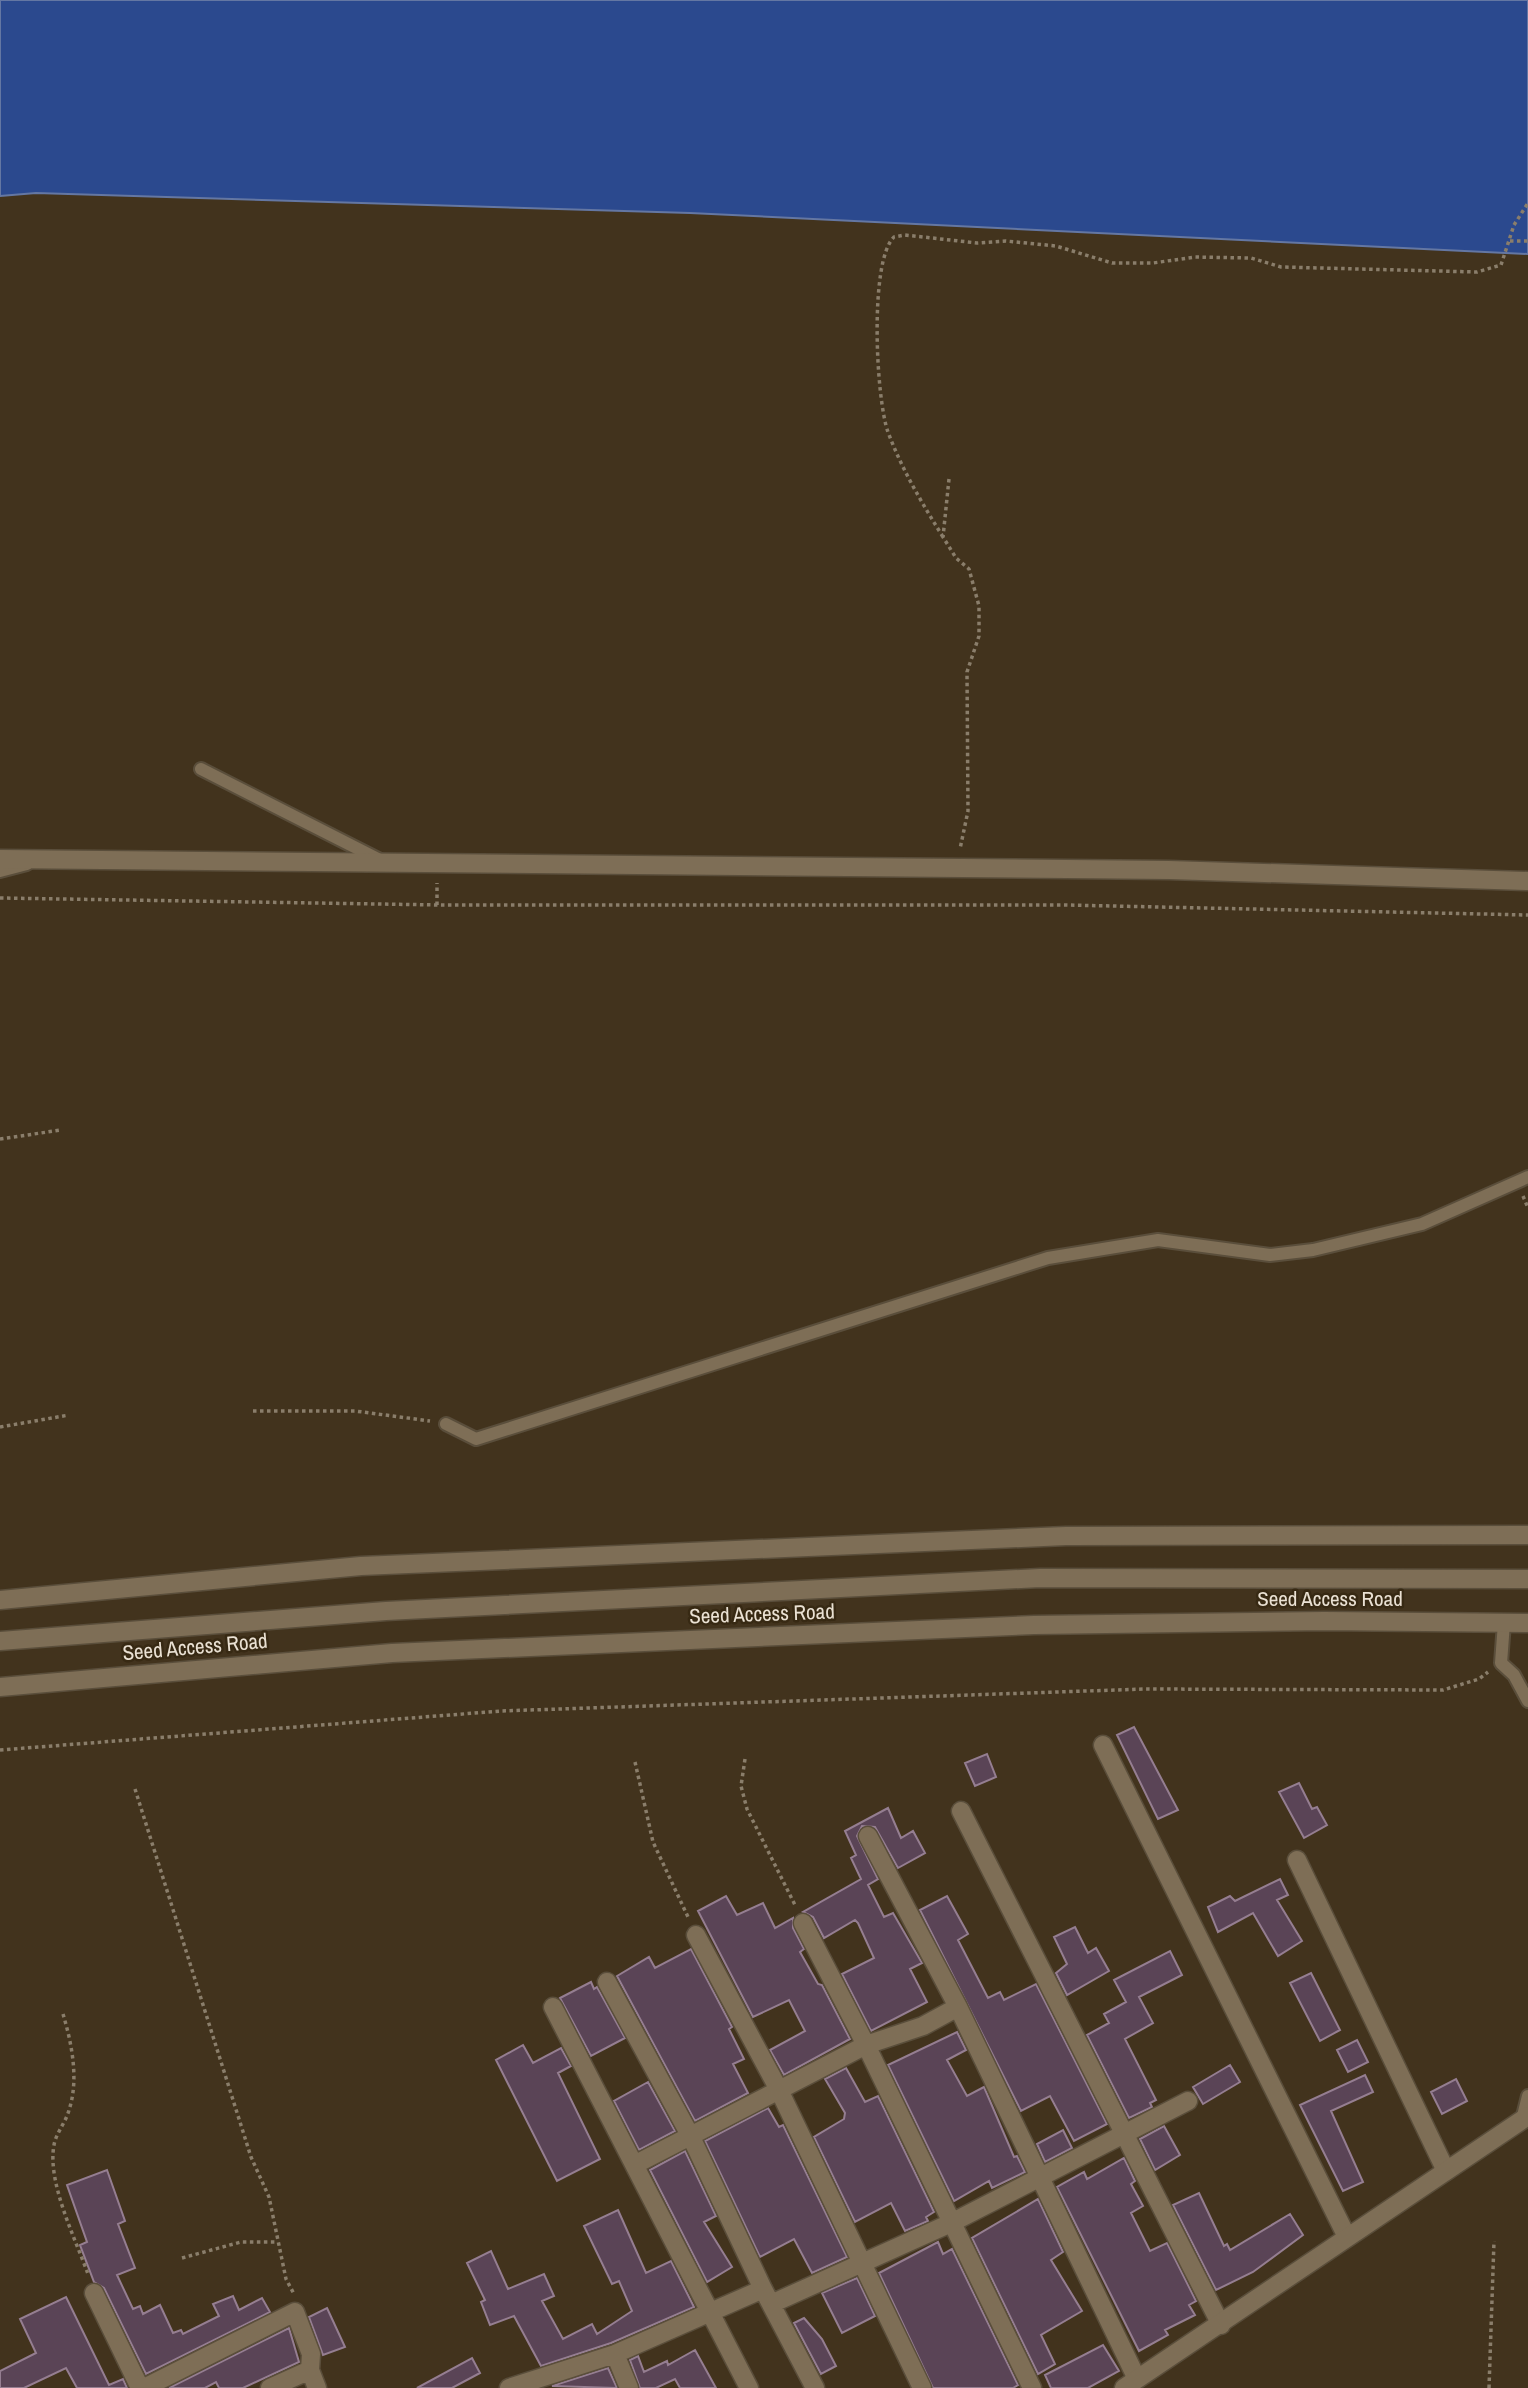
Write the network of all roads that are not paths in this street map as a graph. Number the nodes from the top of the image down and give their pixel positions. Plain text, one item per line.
1 (201, 769) dead end
2 (0, 859) edge
3 (44, 859) junction
4 (386, 862) junction
5 (0, 871) edge
6 (1528, 881) edge
7 (1528, 1177) edge
8 (446, 1424) road end
9 (1528, 1535) edge
10 (1528, 1579) edge
11 (0, 1601) edge
12 (1504, 1623) junction
13 (1528, 1623) edge
14 (0, 1641) edge
15 (0, 1687) edge
16 (1528, 1700) edge
17 (1103, 1745) dead end
18 (961, 1811) dead end
19 (868, 1836) dead end
20 (1297, 1860) dead end
21 (803, 1923) road end
22 (696, 1934) road end
23 (607, 1982) dead end
24 (553, 2007) dead end
25 (958, 2007) junction
26 (866, 2045) junction
27 (779, 2090) junction
28 (1528, 2096) edge
29 (1188, 2101) dead end
30 (1526, 2121) edge
31 (1127, 2135) junction
32 (691, 2137) junction
33 (636, 2164) junction
34 (1446, 2171) junction
35 (1038, 2179) junction
36 (951, 2223) junction
37 (1347, 2237) junction
38 (862, 2265) junction
39 (94, 2292) road end
40 (767, 2296) junction
41 (712, 2314) junction
42 (1221, 2325) junction
43 (615, 2354) junction
44 (310, 2370) junction
45 (1130, 2384) edge
46 (142, 2388) edge
47 (270, 2388) edge
48 (317, 2388) edge
49 (511, 2388) edge
50 (629, 2388) edge
51 (749, 2388) edge
52 (815, 2388) edge
53 (922, 2388) edge
54 (1032, 2388) edge

1 - 4 lane
2 - 3 street
3 - 4 street
3 - 5 lane
4 - 6 street
7 - 8 lane
9 - 11 street
10 - 14 street, Seed Access Road
12 - 13 street, Seed Access Road
12 - 15 street, Seed Access Road
12 - 16 lane
17 - 37 street
18 - 31 street
19 - 25 street
20 - 34 street
21 - 26 street
22 - 27 street
23 - 32 street
24 - 33 street
25 - 26 street
25 - 35 street
26 - 27 street
26 - 36 street
27 - 32 street
27 - 38 street
28 - 30 lane
29 - 31 street
30 - 34 street
31 - 35 street
31 - 42 street
32 - 33 street
32 - 40 street
33 - 41 street
34 - 37 street
35 - 36 street
35 - 45 street
36 - 38 street
36 - 54 street
37 - 42 street
38 - 40 street
38 - 53 street
39 - 46 street
40 - 41 street
40 - 52 street
41 - 43 street
41 - 51 street
42 - 45 street
43 - 49 street
43 - 50 street
44 - 46 street
44 - 47 street
44 - 48 street

